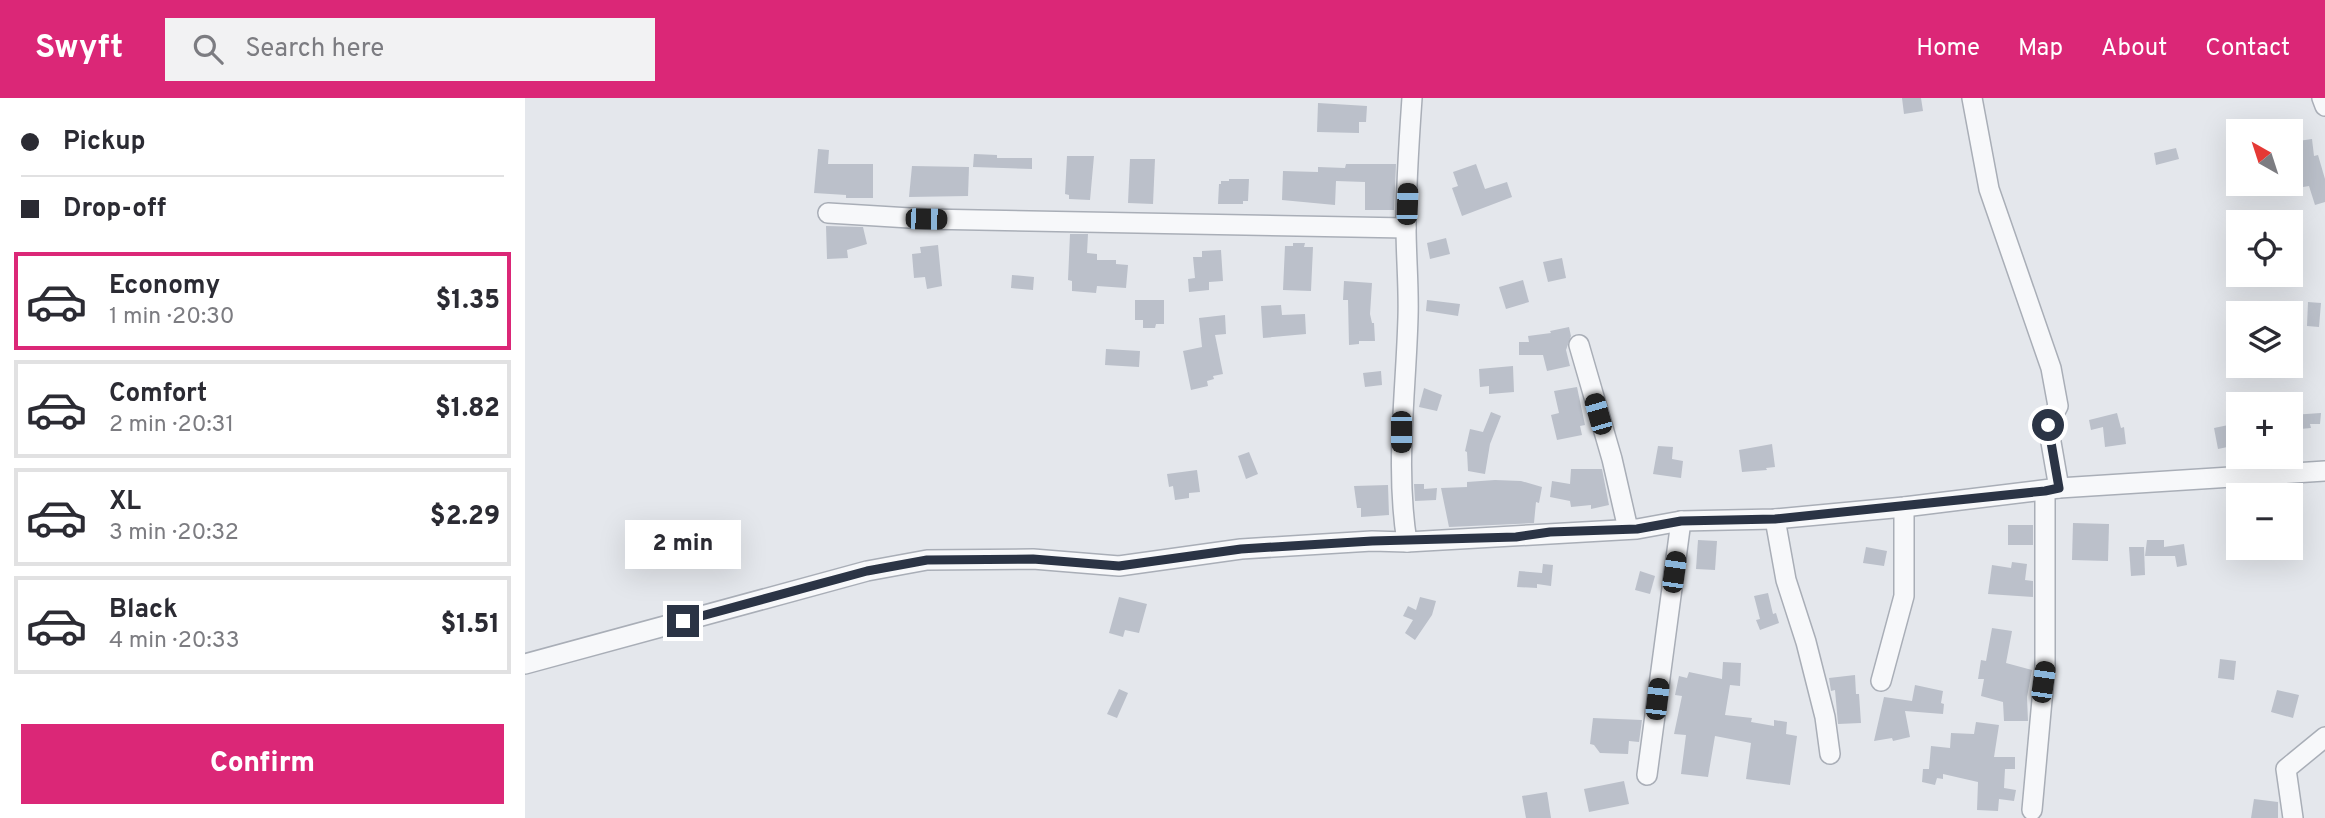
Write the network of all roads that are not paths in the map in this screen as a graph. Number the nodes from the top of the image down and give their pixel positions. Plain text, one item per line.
1 (1412, 98) edge
2 (1972, 98) edge
3 (2322, 98) edge
4 (2325, 106) edge
5 (828, 213) dead end
6 (1406, 228) junction
7 (1579, 345) dead end
8 (2325, 471) edge
9 (2052, 490) junction
10 (1904, 508) junction
11 (1775, 519) junction
12 (1681, 521) junction
13 (1627, 529) junction
14 (1406, 542) junction
15 (525, 664) edge
16 (1881, 681) dead end
17 (2325, 737) edge
18 (1830, 754) dead end
19 (1647, 775) dead end
20 (2032, 810) dead end
21 (2293, 818) edge

1 - 6 street
2 - 9 street
3 - 4 street
5 - 6 street
6 - 14 street
7 - 13 street
8 - 9 street
9 - 10 street
9 - 20 street
10 - 11 street
10 - 16 street
11 - 12 street
11 - 18 street
12 - 13 street
12 - 19 street
13 - 14 street
14 - 15 street
17 - 21 street

